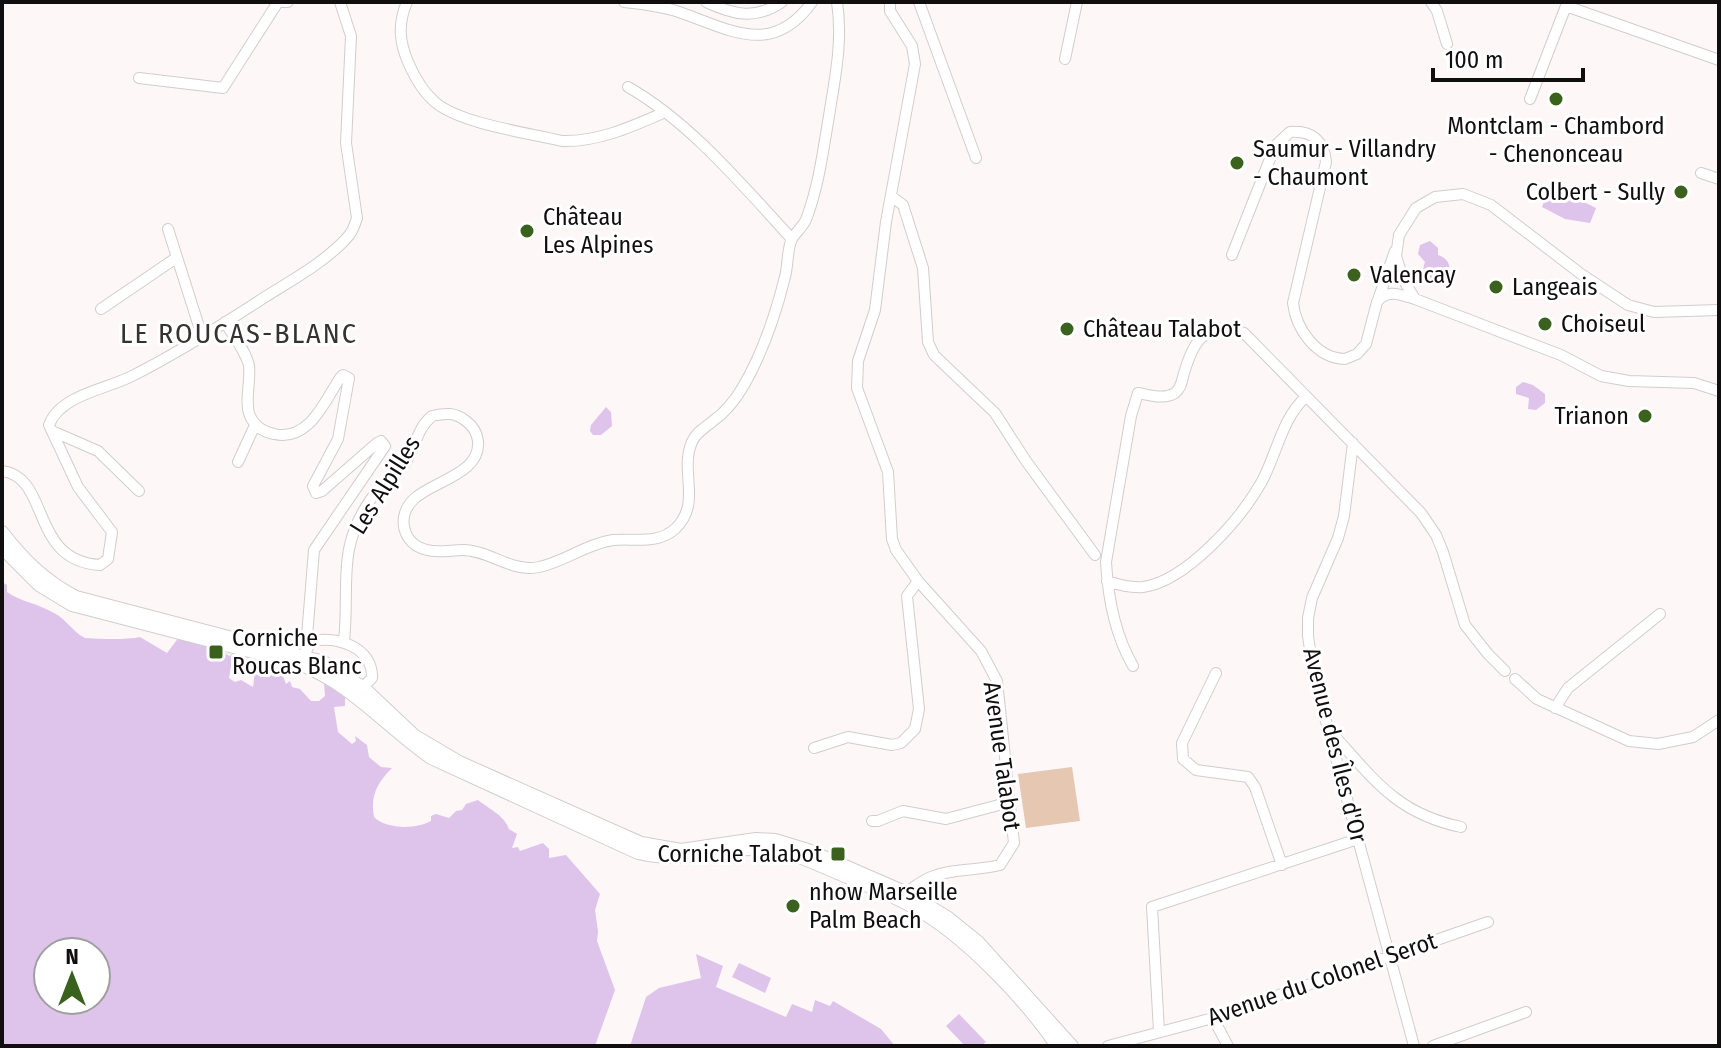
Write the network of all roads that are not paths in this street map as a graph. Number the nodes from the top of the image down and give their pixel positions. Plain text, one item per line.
1 (278, 2) edge
2 (288, 2) edge
3 (340, 2) edge
4 (407, 2) edge
5 (624, 2) edge
6 (706, 2) edge
7 (782, 2) edge
8 (812, 2) edge
9 (837, 2) edge
10 (890, 2) edge
11 (919, 2) edge
12 (1077, 2) edge
13 (1431, 2) edge
14 (1447, 44) dead end
15 (1065, 59) dead end
16 (1719, 60) edge
17 (139, 78) dead end
18 (628, 87) dead end
19 (1530, 99) dead end
20 (663, 113) junction
21 (976, 158) dead end
22 (1701, 173) dead end
23 (1719, 179) edge
24 (891, 196) junction
25 (886, 222) junction
26 (907, 223) junction
27 (168, 229) dead end
28 (791, 238) junction
29 (1397, 246) junction
30 (1232, 255) dead end
31 (176, 258) junction
32 (1415, 299) junction
33 (1377, 302) junction
34 (101, 309) dead end
35 (1719, 310) edge
36 (225, 322) junction
37 (202, 336) junction
38 (1719, 391) edge
39 (1306, 397) junction
40 (255, 425) junction
41 (52, 431) junction
42 (1353, 443) junction
43 (238, 462) dead end
44 (2, 471) edge
45 (139, 491) dead end
46 (2, 532) edge
47 (2, 548) edge
48 (1095, 555) dead end
49 (918, 581) junction
50 (1107, 581) junction
51 (1660, 614) dead end
52 (312, 641) junction
53 (344, 641) junction
54 (301, 660) junction
55 (1133, 666) dead end
56 (1505, 671) dead end
57 (1216, 673) dead end
58 (1515, 679) dead end
59 (359, 693) junction
60 (1555, 708) junction
61 (1719, 720) edge
62 (1328, 730) junction
63 (814, 748) dead end
64 (1010, 802) junction
65 (872, 821) dead end
66 (1461, 827) dead end
67 (1358, 839) junction
68 (1282, 865) junction
69 (907, 893) junction
70 (890, 896) junction
71 (1488, 922) dead end
72 (1389, 957) junction
73 (1526, 1012) dead end
74 (1213, 1018) junction
75 (1159, 1031) junction
76 (1057, 1046) edge
77 (1072, 1046) edge
78 (1108, 1046) edge
79 (1228, 1046) edge
80 (1414, 1046) edge
81 (1433, 1046) edge

1 - 2 street
1 - 17 street
3 - 36 street
4 - 20 street
5 - 8 street
6 - 7 street
9 - 28 street, Les Alpilles
10 - 24 street, Avenue Talabot
11 - 21 street
12 - 15 street
13 - 14 street
16 - 19 street
18 - 20 street
20 - 28 street
22 - 23 street
24 - 25 street, Avenue Talabot
24 - 26 street
25 - 26 street
25 - 49 street, Avenue Talabot
26 - 48 street
27 - 31 street
28 - 53 street, Les Alpilles
29 - 32 street
29 - 33 street
29 - 35 street
30 - 33 street
31 - 34 street
31 - 37 street
32 - 33 street
32 - 38 street
36 - 37 street
36 - 40 street
37 - 41 street
39 - 42 street
39 - 50 street
39 - 50 street
40 - 43 street
40 - 52 street
41 - 44 street
41 - 45 street
42 - 56 street
42 - 62 street, Avenue des Îles d'Or
46 - 54 main road
47 - 54 main road
49 - 63 street
49 - 64 street, Avenue Talabot
50 - 55 street
51 - 60 street
52 - 53 street
52 - 54 street
53 - 59 street
54 - 59 main road
54 - 59 main road
57 - 68 street
58 - 60 street
59 - 69 main road
59 - 70 main road
60 - 61 street
62 - 66 street
62 - 67 street, Avenue des Îles d'Or
64 - 65 street
64 - 69 street, Avenue Talabot
67 - 68 street
67 - 72 street, Avenue des Îles d'Or
68 - 75 street
69 - 70 street
69 - 77 main road
70 - 76 main road
71 - 72 street, Avenue du Colonel Serot
72 - 74 street, Avenue du Colonel Serot
72 - 80 street, Avenue des Îles d'Or
73 - 81 street
74 - 75 street, Avenue du Colonel Serot
74 - 79 street
75 - 78 street, Avenue du Colonel Serot

